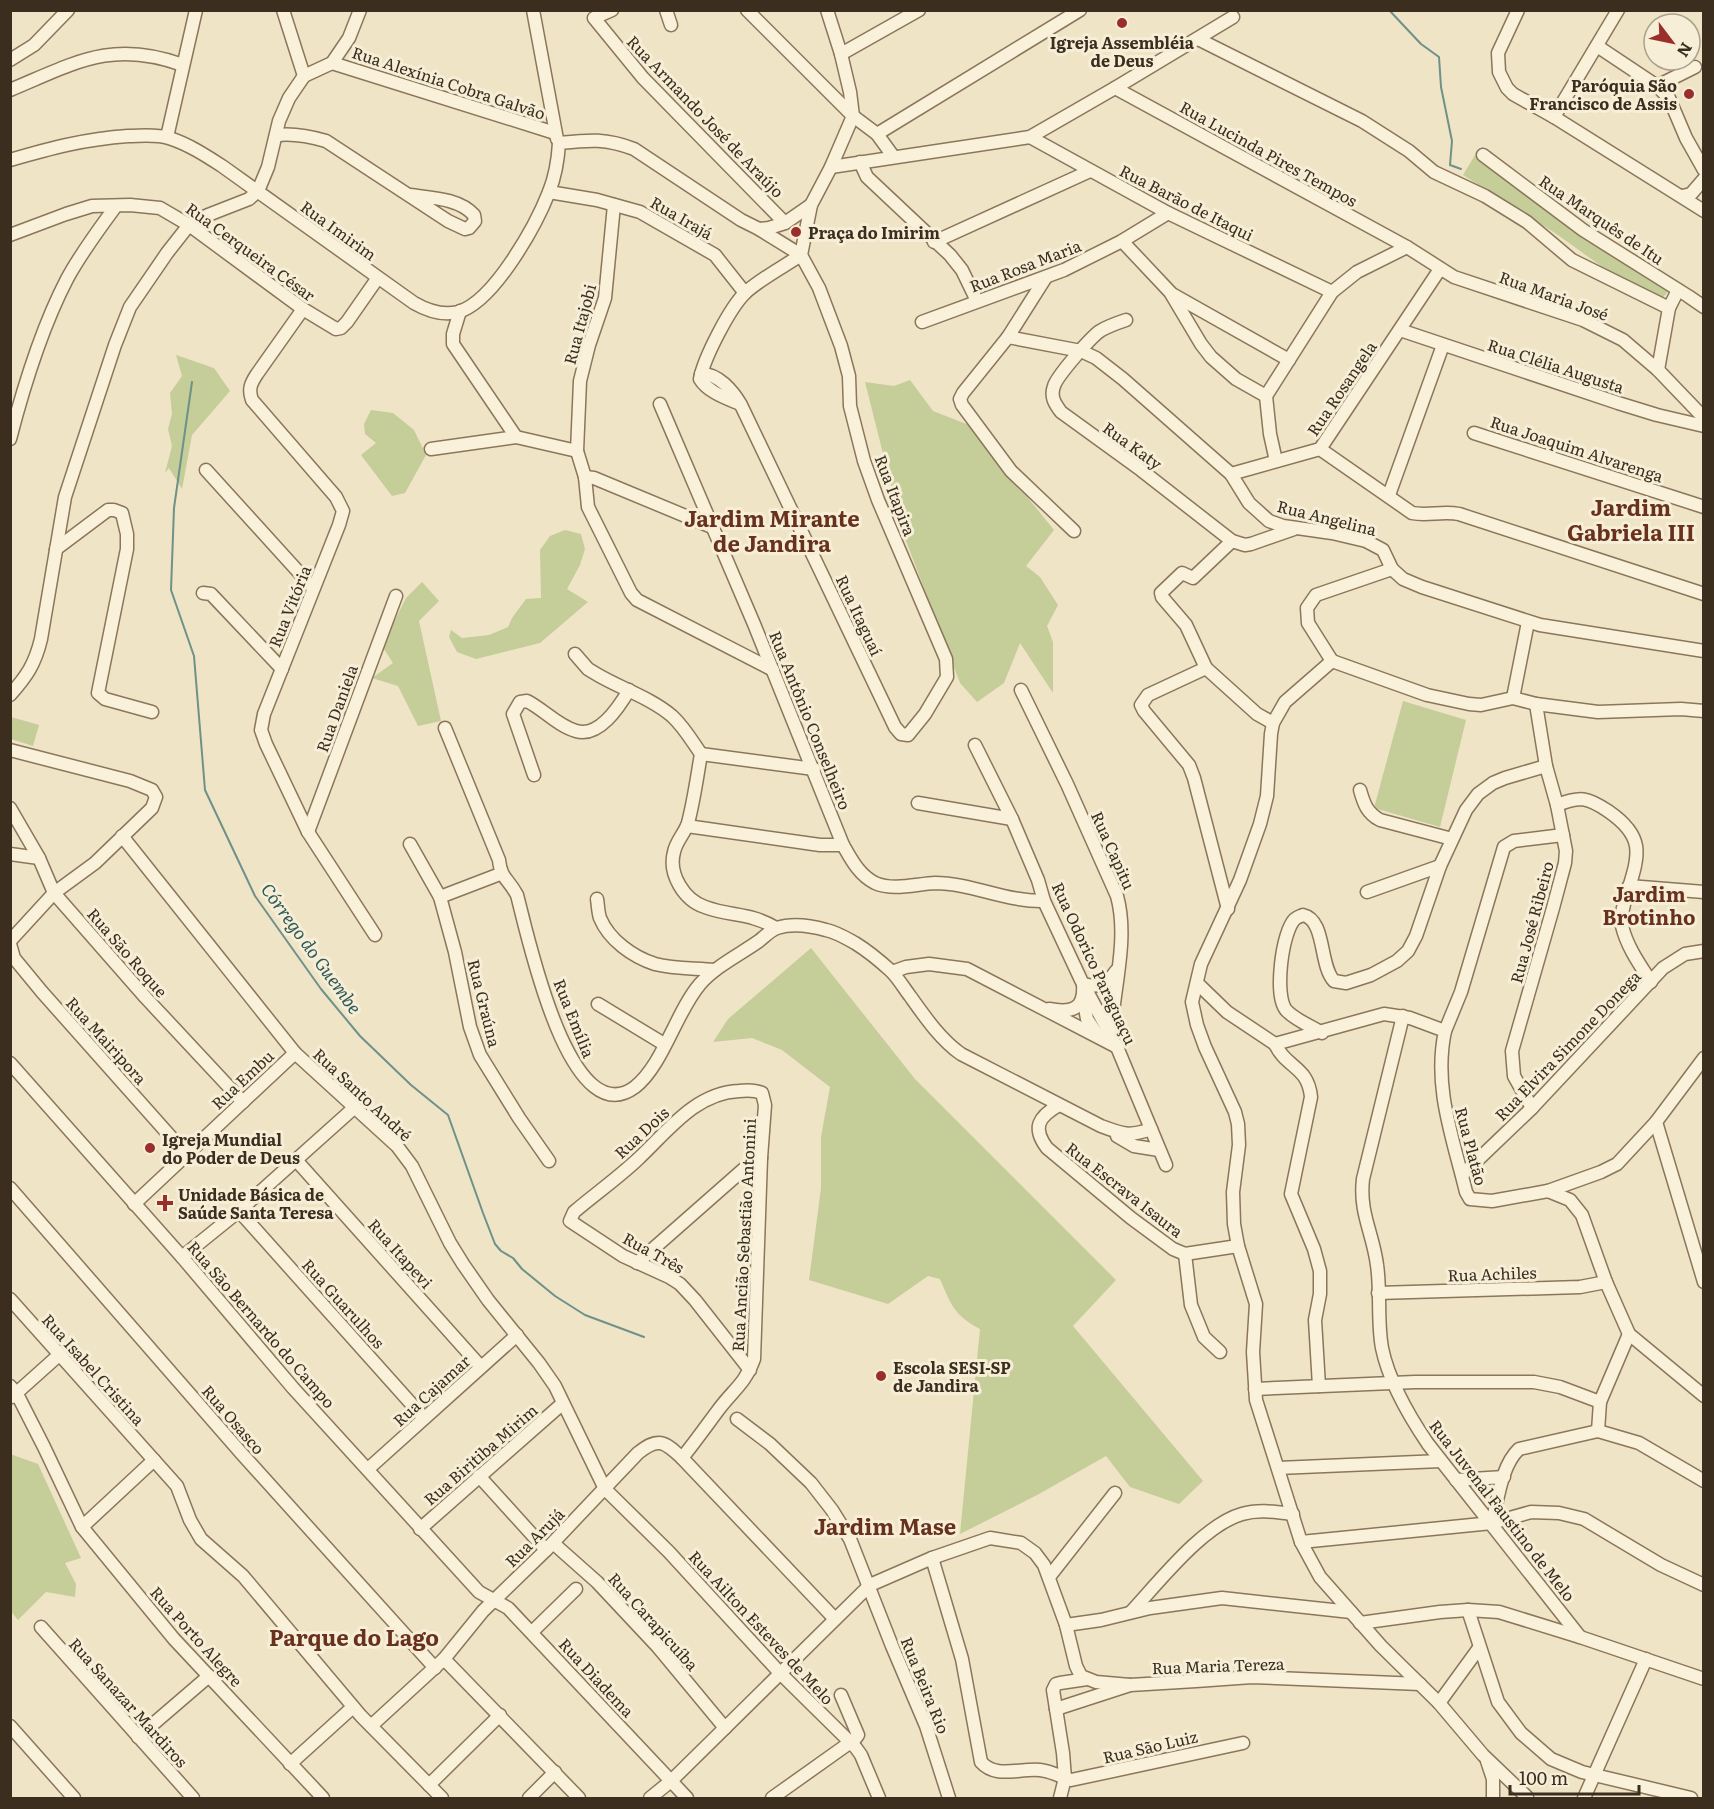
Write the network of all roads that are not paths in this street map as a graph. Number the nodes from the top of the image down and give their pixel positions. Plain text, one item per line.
1 (68, 10) edge
2 (196, 10) edge
3 (283, 10) edge
4 (360, 10) edge
5 (533, 10) edge
6 (612, 10) edge
7 (666, 10) edge
8 (747, 10) edge
9 (827, 10) edge
10 (919, 10) edge
11 (1080, 10) edge
12 (1518, 10) edge
13 (1617, 10) edge
14 (591, 14) edge
15 (1233, 17) dead end
16 (671, 25) dead end
17 (1198, 39) junction
18 (1597, 46) junction
19 (841, 54) junction
20 (10, 60) edge
21 (332, 63) junction
22 (183, 65) junction
23 (1685, 72) edge
24 (304, 76) junction
25 (1656, 86) junction
26 (1115, 88) junction
27 (10, 90) edge
28 (853, 116) junction
29 (1554, 117) junction
30 (877, 134) junction
31 (277, 135) junction
32 (167, 137) junction
33 (1030, 137) junction
34 (557, 138) junction
35 (1484, 155) dead end
36 (893, 156) junction
37 (10, 160) edge
38 (860, 162) junction
39 (831, 167) junction
40 (1704, 170) edge
41 (1090, 171) junction
42 (1704, 179) edge
43 (258, 191) junction
44 (549, 192) junction
45 (410, 195) junction
46 (1682, 196) junction
47 (614, 205) junction
48 (810, 205) junction
49 (116, 206) junction
50 (1704, 211) edge
51 (1168, 213) junction
52 (785, 223) junction
53 (189, 225) junction
54 (759, 228) junction
55 (10, 235) edge
56 (1122, 241) junction
57 (934, 242) junction
58 (1407, 247) junction
59 (801, 255) junction
60 (1440, 268) junction
61 (1046, 277) junction
62 (377, 279) junction
63 (1678, 290) junction
64 (1170, 292) junction
65 (1332, 292) junction
66 (746, 293) junction
67 (977, 301) junction
68 (1669, 308) junction
69 (1704, 308) edge
70 (303, 309) junction
71 (460, 311) junction
72 (1126, 320) dead end
73 (922, 322) dead end
74 (1401, 330) junction
75 (1008, 337) junction
76 (1443, 345) junction
77 (1081, 351) junction
78 (1289, 360) junction
79 (1658, 370) junction
80 (1266, 396) junction
81 (660, 404) dead end
82 (1704, 418) edge
83 (1704, 426) edge
84 (1474, 433) dead end
85 (516, 437) junction
86 (10, 439) edge
87 (431, 449) dead end
88 (1320, 449) junction
89 (577, 451) junction
90 (1276, 461) junction
91 (206, 470) dead end
92 (1231, 474) junction
93 (585, 477) junction
94 (1389, 495) junction
95 (1704, 507) edge
96 (712, 527) junction
97 (1298, 527) junction
98 (1074, 531) dead end
99 (1232, 541) junction
100 (56, 549) junction
101 (1392, 569) junction
102 (313, 588) junction
103 (203, 593) dead end
104 (1704, 594) edge
105 (396, 596) dead end
106 (1528, 622) junction
107 (1704, 651) edge
108 (575, 654) dead end
109 (1332, 662) junction
110 (1206, 668) junction
111 (282, 669) junction
112 (773, 670) junction
113 (629, 690) junction
114 (1021, 690) dead end
115 (10, 695) edge
116 (1513, 698) junction
117 (1536, 704) junction
118 (1704, 711) edge
119 (152, 712) dead end
120 (1273, 723) junction
121 (445, 728) dead end
122 (908, 735) joint
123 (975, 745) dead end
124 (10, 750) edge
125 (701, 754) junction
126 (1546, 766) junction
127 (814, 769) junction
128 (534, 775) dead end
129 (1360, 790) dead end
130 (918, 803) dead end
131 (1557, 805) junction
132 (10, 808) edge
133 (1012, 819) junction
134 (687, 826) junction
135 (308, 832) junction
136 (1563, 835) junction
137 (122, 836) junction
138 (1452, 840) junction
139 (410, 844) dead end
140 (843, 845) junction
141 (10, 854) edge
142 (39, 858) junction
143 (1440, 866) junction
144 (500, 874) junction
145 (1629, 886) junction
146 (1367, 892) dead end
147 (1704, 892) edge
148 (54, 893) junction
149 (440, 897) junction
150 (597, 899) dead end
151 (1044, 901) junction
152 (1228, 909) junction
153 (776, 928) junction
154 (375, 935) dead end
155 (10, 943) edge
156 (1704, 951) edge
157 (715, 970) junction
158 (1117, 970) junction
159 (892, 972) junction
160 (1197, 982) junction
161 (1652, 982) junction
162 (1090, 986) junction
163 (1083, 997) junction
164 (1025, 1000) junction
165 (598, 1004) dead end
166 (1403, 1016) junction
167 (1112, 1017) junction
168 (1445, 1031) junction
169 (1322, 1033) junction
170 (1105, 1036) junction
171 (664, 1044) junction
172 (1275, 1044) junction
173 (295, 1053) junction
174 (1704, 1058) edge
175 (10, 1063) edge
176 (758, 1091) joint
177 (243, 1102) junction
178 (1059, 1105) junction
179 (356, 1107) junction
180 (1532, 1108) junction
181 (1656, 1122) junction
182 (1101, 1125) junction
183 (1151, 1129) junction
184 (1159, 1150) junction
185 (186, 1154) junction
186 (761, 1158) junction
187 (296, 1160) junction
188 (549, 1161) dead end
189 (1166, 1165) dead end
190 (1462, 1175) junction
191 (10, 1188) edge
192 (1548, 1191) junction
193 (134, 1204) junction
194 (239, 1211) junction
195 (579, 1228) joint
196 (1238, 1246) junction
197 (1698, 1247) edge
198 (1185, 1254) junction
199 (182, 1257) junction
200 (638, 1263) junction
201 (1606, 1282) junction
202 (1704, 1282) edge
203 (1378, 1293) junction
204 (10, 1299) edge
205 (1629, 1334) junction
206 (516, 1335) junction
207 (1220, 1352) dead end
208 (59, 1355) junction
209 (481, 1367) junction
210 (750, 1370) junction
211 (1395, 1383) junction
212 (1319, 1386) junction
213 (1255, 1389) junction
214 (13, 1392) edge
215 (1704, 1395) edge
216 (1600, 1402) junction
217 (562, 1404) junction
218 (424, 1418) junction
219 (737, 1419) dead end
220 (1598, 1431) junction
221 (682, 1458) junction
222 (154, 1460) junction
223 (1441, 1461) junction
224 (1278, 1468) junction
225 (368, 1469) junction
226 (479, 1476) junction
227 (1504, 1477) junction
228 (1456, 1480) junction
229 (1704, 1481) edge
230 (605, 1489) junction
231 (1115, 1493) dead end
232 (1293, 1514) junction
233 (1492, 1523) junction
234 (82, 1527) junction
235 (420, 1529) junction
236 (1301, 1542) junction
237 (550, 1546) junction
238 (932, 1558) junction
239 (1049, 1577) junction
240 (870, 1585) junction
241 (1704, 1585) edge
242 (576, 1589) dead end
243 (495, 1600) junction
244 (1468, 1610) junction
245 (1130, 1612) junction
246 (1351, 1612) junction
247 (835, 1619) junction
248 (1360, 1623) junction
249 (1066, 1625) junction
250 (41, 1627) dead end
251 (532, 1632) junction
252 (1580, 1636) junction
253 (1479, 1648) junction
254 (1646, 1659) junction
255 (440, 1664) junction
256 (780, 1673) junction
257 (209, 1676) junction
258 (1087, 1679) junction
259 (1704, 1679) edge
260 (1420, 1684) junction
261 (1131, 1685) junction
262 (841, 1695) dead end
263 (1439, 1703) junction
264 (353, 1707) junction
265 (1056, 1709) junction
266 (500, 1715) junction
267 (10, 1726) edge
268 (371, 1726) junction
269 (725, 1728) junction
270 (138, 1737) junction
271 (850, 1743) junction
272 (1243, 1743) dead end
273 (1483, 1755) junction
274 (290, 1764) junction
275 (555, 1772) junction
276 (1594, 1775) junction
277 (1065, 1778) junction
278 (671, 1781) junction
279 (429, 1785) junction
280 (74, 1798) edge
281 (193, 1798) edge
282 (323, 1798) edge
283 (442, 1798) edge
284 (529, 1798) edge
285 (579, 1798) edge
286 (650, 1798) edge
287 (687, 1798) edge
288 (772, 1798) edge
289 (879, 1798) edge
290 (949, 1798) edge
291 (1060, 1798) edge
292 (1494, 1798) edge
293 (1529, 1798) edge
294 (1584, 1798) edge
295 (1690, 1798) edge

1 - 20 street
2 - 22 street
3 - 24 street
4 - 21 street
5 - 34 street
6 - 14 street, Rua Armando José de Araújo
7 - 16 street
8 - 28 street
9 - 19 street
10 - 19 street
11 - 30 street
12 - 29 street
13 - 18 street
14 - 52 street, Rua Armando José de Araújo
15 - 17 street
17 - 26 street
17 - 68 street
18 - 25 street
18 - 29 street
19 - 28 street
21 - 24 street
21 - 34 street, Rua Alexínia Cobra Galvão
22 - 27 street
22 - 32 street
23 - 25 street
24 - 31 street
25 - 40 street
26 - 33 street
26 - 58 street, Rua Lucinda Pires Tempos
28 - 30 street
28 - 39 street
29 - 46 street
30 - 36 street
31 - 43 street
31 - 45 street
32 - 37 street, Rua Imirim
32 - 43 street, Rua Imirim
33 - 36 street
33 - 41 street, Rua Barão de Itaqui
34 - 44 street
34 - 54 street
35 - 63 street, Rua Marquês de Itu
36 - 38 street
38 - 39 street
38 - 57 street
39 - 48 street
41 - 51 street, Rua Barão de Itaqui
41 - 57 street
42 - 46 street
43 - 53 street
43 - 62 street, Rua Imirim
44 - 47 street, Rua Irajá
44 - 71 street
45 - 45 street
46 - 50 street
47 - 66 street, Rua Irajá
47 - 89 street, Rua Itajobi
48 - 52 street
48 - 59 street
49 - 53 street, Rua Cerqueira César
49 - 55 street, Rua Cerqueira César
49 - 86 street
51 - 56 street, Rua Rosa Maria
51 - 65 street, Rua Barão de Itaqui
52 - 54 street
53 - 70 street, Rua Cerqueira César
53 - 100 street
54 - 59 street, Rua Itapira
56 - 61 street, Rua Rosa Maria
56 - 64 street
57 - 67 street
58 - 60 street, Rua Maria José
58 - 65 street
59 - 66 street, Rua Itaguaí
59 - 122 street, Rua Itapira
60 - 74 street, Rua Rosangela
60 - 79 street, Rua Maria José
61 - 67 street, Rua Rosa Maria
61 - 75 street
62 - 70 street, Rua Cerqueira César
62 - 71 street, Rua Imirim
63 - 68 street
63 - 69 street, Rua Marquês de Itu
64 - 78 street
64 - 80 street
65 - 78 street
66 - 122 street, Rua Itaguaí
67 - 73 street, Rua Rosa Maria
68 - 79 street
70 - 102 street, Rua Vitória
71 - 85 street
72 - 77 street, Rua Katy
74 - 76 street, Rua Clélia Augusta
74 - 88 street, Rua Rosangela
75 - 77 street, Rua Angelina
75 - 98 street
76 - 83 street, Rua Clélia Augusta
76 - 94 street
77 - 92 street, Rua Angelina
77 - 99 street, Rua Katy
78 - 80 street
79 - 82 street, Rua Maria José
80 - 90 street
81 - 96 street, Rua Antônio Conselheiro
84 - 95 street, Rua Joaquim Alvarenga
85 - 87 street
85 - 89 street
88 - 90 street, Rua Rosangela
88 - 94 street
89 - 93 street, Rua Itajobi
90 - 92 street, Rua Rosangela
91 - 102 street
92 - 97 street, Rua Angelina
93 - 96 street
93 - 112 street, Rua Itajobi
94 - 104 street
96 - 112 street, Rua Antônio Conselheiro
97 - 99 street
97 - 101 street, Rua Angelina
99 - 110 street
100 - 115 street
100 - 119 street
101 - 106 street
101 - 109 street
102 - 111 street, Rua Vitória
103 - 111 street
105 - 135 street, Rua Daniela
106 - 107 street
106 - 116 street
108 - 113 street
109 - 116 street
109 - 120 street
110 - 120 street
110 - 152 street
111 - 135 street, Rua Vitória
112 - 127 street, Rua Antônio Conselheiro
113 - 125 street
113 - 128 street
114 - 158 street, Rua Capitu
116 - 117 street
117 - 118 street
117 - 126 street, Rua José Ribeiro
120 - 152 street
121 - 144 street, Rua Emília
123 - 133 street, Rua Odorico Paraguaçu
124 - 137 street
125 - 127 street
125 - 134 street
126 - 131 street, Rua José Ribeiro
126 - 138 street
127 - 140 street, Rua Antônio Conselheiro
129 - 138 street
130 - 133 street
131 - 136 street, Rua José Ribeiro
131 - 145 street
132 - 142 street, Rua São Roque
133 - 151 street, Rua Odorico Paraguaçu
134 - 140 street
134 - 153 street
135 - 154 street, Rua Vitória
136 - 168 street, Rua Platão
136 - 180 street, Rua José Ribeiro
137 - 148 street
137 - 173 street, Rua Santo André
138 - 143 street
139 - 149 street, Rua Graúna
140 - 151 street, Rua Antônio Conselheiro
141 - 142 street
142 - 148 street, Rua São Roque
143 - 146 street
143 - 169 street
144 - 149 street
144 - 171 street, Rua Emília
145 - 147 street
145 - 161 street
148 - 155 street
148 - 177 street, Rua São Roque
149 - 188 street, Rua Graúna
150 - 157 street
151 - 162 street, Rua Odorico Paraguaçu
152 - 160 street
153 - 157 street, Rua Emília
153 - 159 street
155 - 185 street, Rua Mairipora
156 - 161 street, Rua Elvira Simone Donega
157 - 171 street, Rua Emília
158 - 162 street
158 - 167 street, Rua Capitu
159 - 164 street
159 - 178 street
160 - 172 street
160 - 196 street
161 - 180 street, Rua Elvira Simone Donega
162 - 163 street
162 - 167 street
162 - 170 street, Rua Odorico Paraguaçu
163 - 164 street
163 - 170 street
164 - 170 street
165 - 171 street
166 - 168 street
166 - 169 street
166 - 203 street, Rua Juvenal Faustino de Melo
167 - 170 street, Rua Capitu
168 - 190 street, Rua Platão
169 - 172 street
170 - 183 street, Rua Odorico Paraguaçu
172 - 212 street
173 - 177 street, Rua Embu
173 - 179 street, Rua Santo André
174 - 181 street
175 - 193 street, Rua São Bernardo do Campo
176 - 186 street, Rua Ancião Sebastião Antonini
176 - 195 street, Rua Dois
177 - 185 street, Rua Embu
178 - 182 street
178 - 198 street, Rua Escrava Isaura
179 - 187 street
179 - 206 street, Rua Santo André
180 - 190 street, Rua Elvira Simone Donega
181 - 192 street
181 - 197 street
182 - 183 street
182 - 184 street
183 - 184 street, Rua Odorico Paraguaçu
184 - 189 street, Rua Odorico Paraguaçu
185 - 193 street, Rua Embu
186 - 200 street
186 - 210 street, Rua Ancião Sebastião Antonini
187 - 194 street
187 - 209 street, Rua Itapevi
190 - 192 street, Rua Platão
191 - 255 street, Rua Osasco
192 - 201 street
193 - 199 street, Rua São Bernardo do Campo
194 - 199 street
194 - 218 street, Rua Guarulhos
195 - 200 street, Rua Três
196 - 198 street, Rua Escrava Isaura
196 - 213 street
197 - 202 street
198 - 207 street
199 - 225 street, Rua São Bernardo do Campo
200 - 210 street, Rua Três
201 - 203 street, Rua Achiles
201 - 205 street
203 - 211 street, Rua Juvenal Faustino de Melo
204 - 208 street, Rua Isabel Cristina
205 - 215 street
205 - 216 street
206 - 209 street, Rua Cajamar
206 - 217 street, Rua Santo André
208 - 214 street
208 - 222 street, Rua Isabel Cristina
209 - 218 street, Rua Cajamar
210 - 221 street, Rua Ancião Sebastião Antonini
211 - 212 street
211 - 216 street
211 - 223 street, Rua Juvenal Faustino de Melo
212 - 213 street
213 - 224 street
214 - 234 street, Rua Porto Alegre
216 - 220 street
217 - 226 street, Rua Biritiba Mirim
217 - 230 street, Rua Santo André
218 - 225 street, Rua Cajamar
219 - 240 street, Rua Beira Rio
220 - 227 street
220 - 229 street
221 - 230 street, Rua Arujá
221 - 247 street, Rua Arujá
222 - 234 street
222 - 264 street, Rua Isabel Cristina
223 - 224 street
223 - 228 street, Rua Juvenal Faustino de Melo
224 - 232 street
225 - 235 street, Rua São Bernardo do Campo
226 - 235 street, Rua Biritiba Mirim
226 - 237 street, Rua Carapicuíba
227 - 228 street
227 - 233 street
228 - 233 street, Rua Juvenal Faustino de Melo
230 - 237 street, Rua Arujá
230 - 256 street, Rua Ailton Esteves de Melo
231 - 239 street
232 - 236 street
232 - 245 street
233 - 236 street
233 - 241 street
233 - 252 street, Rua Juvenal Faustino de Melo
234 - 257 street, Rua Porto Alegre
235 - 243 street, Rua São Bernardo do Campo
236 - 246 street
237 - 243 street, Rua Arujá
237 - 269 street, Rua Carapicuíba
238 - 239 street
238 - 240 street
238 - 277 street, Rua São Luiz
239 - 249 street
240 - 247 street
240 - 290 street, Rua Beira Rio
242 - 251 street
243 - 251 street, Rua Diadema
243 - 255 street, Rua Arujá
244 - 248 street
244 - 252 street
244 - 253 street
245 - 246 street
245 - 249 street
246 - 248 street
247 - 256 street
248 - 260 street
249 - 258 street
250 - 270 street, Rua Sanazar Mardiros
251 - 278 street, Rua Diadema
252 - 254 street
253 - 263 street
253 - 276 street
254 - 259 street
254 - 276 street
255 - 266 street, Rua Osasco
255 - 268 street, Rua Arujá
256 - 269 street
256 - 271 street, Rua Ailton Esteves de Melo
257 - 270 street
257 - 274 street, Rua Porto Alegre
258 - 261 street
258 - 265 street
260 - 261 street, Rua Maria Tereza
260 - 263 street
261 - 265 street, Rua Maria Tereza
262 - 271 street
263 - 273 street
264 - 268 street, Rua Isabel Cristina
264 - 274 street
265 - 277 street
266 - 275 street, Rua Osasco
266 - 279 street
267 - 280 street
268 - 279 street, Rua Isabel Cristina
269 - 278 street
270 - 281 street, Rua Sanazar Mardiros
271 - 288 street
271 - 289 street, Rua Ailton Esteves de Melo
272 - 277 street, Rua São Luiz
273 - 292 street
273 - 293 street
274 - 282 street, Rua Porto Alegre
275 - 284 street
275 - 285 street, Rua Osasco
276 - 294 street
276 - 295 street
277 - 291 street
278 - 286 street
278 - 287 street, Rua Diadema
279 - 283 street, Rua Isabel Cristina
292 - 293 street

